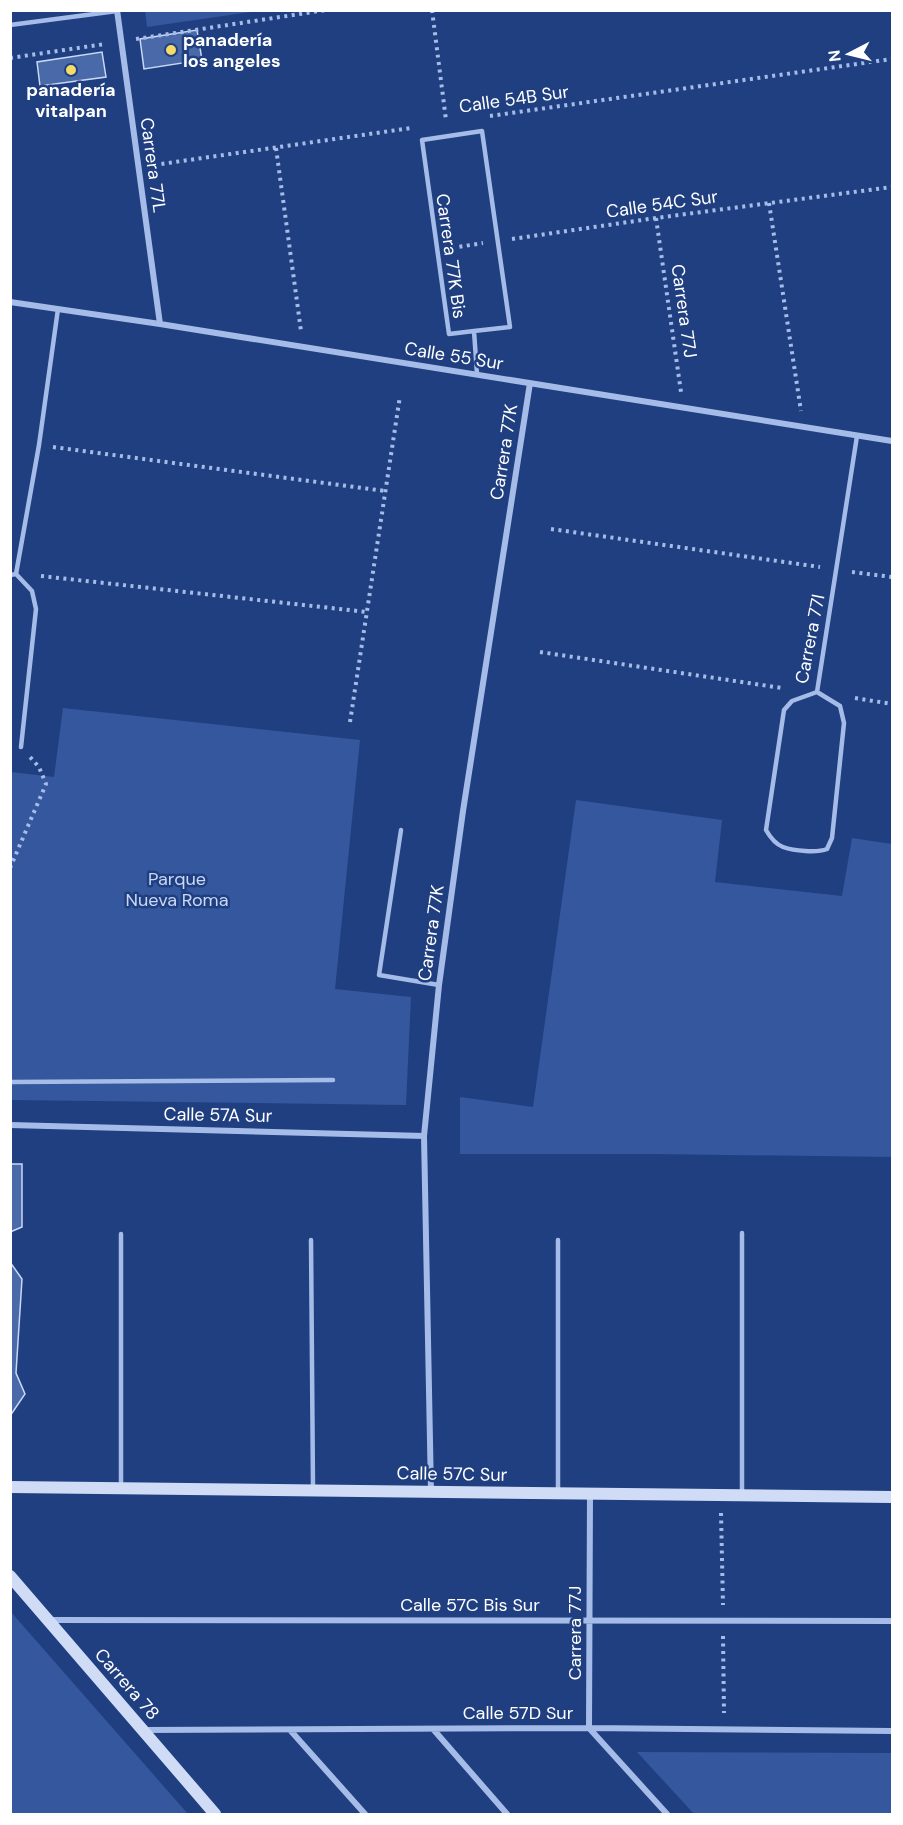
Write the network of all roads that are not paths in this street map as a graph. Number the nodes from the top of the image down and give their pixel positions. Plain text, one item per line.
1 (117, 11) edge
2 (10, 25) edge
3 (10, 303) edge
4 (58, 309) junction
5 (160, 324) junction
6 (474, 331) junction
7 (477, 374) junction
8 (530, 383) junction
9 (857, 436) junction
10 (892, 441) edge
11 (13, 575) edge
12 (817, 693) junction
13 (21, 747) road end
14 (401, 830) dead end
15 (439, 985) junction
16 (333, 1080) dead end
17 (10, 1082) edge
18 (10, 1125) edge
19 (424, 1136) junction
20 (742, 1233) dead end
21 (121, 1234) dead end
22 (311, 1240) dead end
23 (558, 1240) dead end
24 (10, 1487) edge
25 (121, 1489) junction
26 (313, 1491) junction
27 (431, 1492) junction
28 (558, 1493) junction
29 (590, 1494) junction
30 (742, 1496) junction
31 (892, 1497) edge
32 (10, 1576) edge
33 (48, 1620) junction
34 (590, 1620) junction
35 (892, 1621) edge
36 (590, 1728) junction
37 (433, 1729) junction
38 (143, 1730) junction
39 (290, 1730) junction
40 (892, 1731) edge
41 (216, 1815) edge
42 (364, 1815) edge
43 (507, 1815) edge
44 (667, 1815) edge

1 - 2 lane
1 - 5 street, Carrera 77L
3 - 4 street, Calle 55 Sur
4 - 5 street, Calle 55 Sur
4 - 11 lane
5 - 7 street, Calle 55 Sur
6 - 6 lane, Carrera 77K Bis
6 - 7 lane, Carrera 77K Bis
7 - 8 street, Calle 55 Sur
8 - 9 street, Calle 55 Sur
8 - 15 street, Carrera 77K
9 - 10 street, Calle 55 Sur
9 - 12 lane, Carrera 77I
11 - 13 lane
12 - 12 lane, Carrera 77I
14 - 15 lane
15 - 19 street, Carrera 77K
16 - 17 lane
18 - 19 street, Calle 57A Sur
19 - 27 street, Carrera 77K
20 - 30 lane
21 - 25 lane
22 - 26 lane
23 - 28 lane
24 - 25 street, Calle 57C Sur
25 - 26 street, Calle 57C Sur
26 - 27 street, Calle 57C Sur
27 - 28 street, Calle 57C Sur
28 - 29 street, Calle 57C Sur
29 - 30 street, Calle 57C Sur
29 - 34 street, Carrera 77J
30 - 31 street, Calle 57C Sur
32 - 33 street, Carrera 78
33 - 34 street, Calle 57C Bis Sur
33 - 38 street, Carrera 78
34 - 35 street, Calle 57C Bis Sur
34 - 36 street, Carrera 77J
36 - 37 street, Calle 57D Sur
36 - 40 street, Calle 57D Sur
36 - 44 street
37 - 39 street, Calle 57D Sur
37 - 43 street
38 - 39 street, Calle 57D Sur
38 - 41 street, Carrera 78
39 - 42 street

